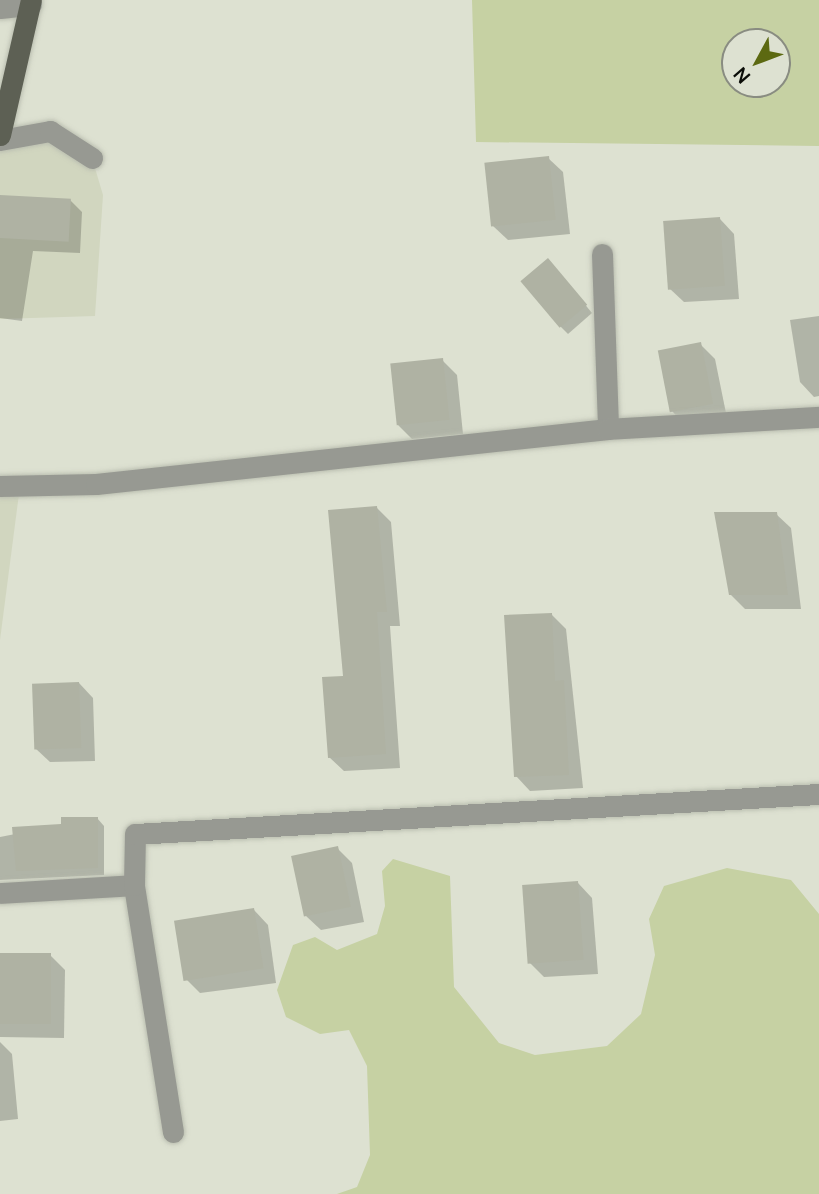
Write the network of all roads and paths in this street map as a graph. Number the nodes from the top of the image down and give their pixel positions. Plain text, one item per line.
1 (31, 3) edge
2 (0, 8) edge
3 (0, 135) edge
4 (0, 140) edge
5 (92, 158) dead end
6 (602, 254) dead end
7 (819, 417) edge
8 (608, 429) junction
9 (0, 486) edge
10 (819, 794) edge
11 (135, 885) junction
12 (0, 893) edge
13 (173, 1132) dead end

1 - 2 street
1 - 3 main road
4 - 5 street
6 - 8 street
7 - 8 street
8 - 9 street
10 - 11 street
11 - 12 street
11 - 13 street

